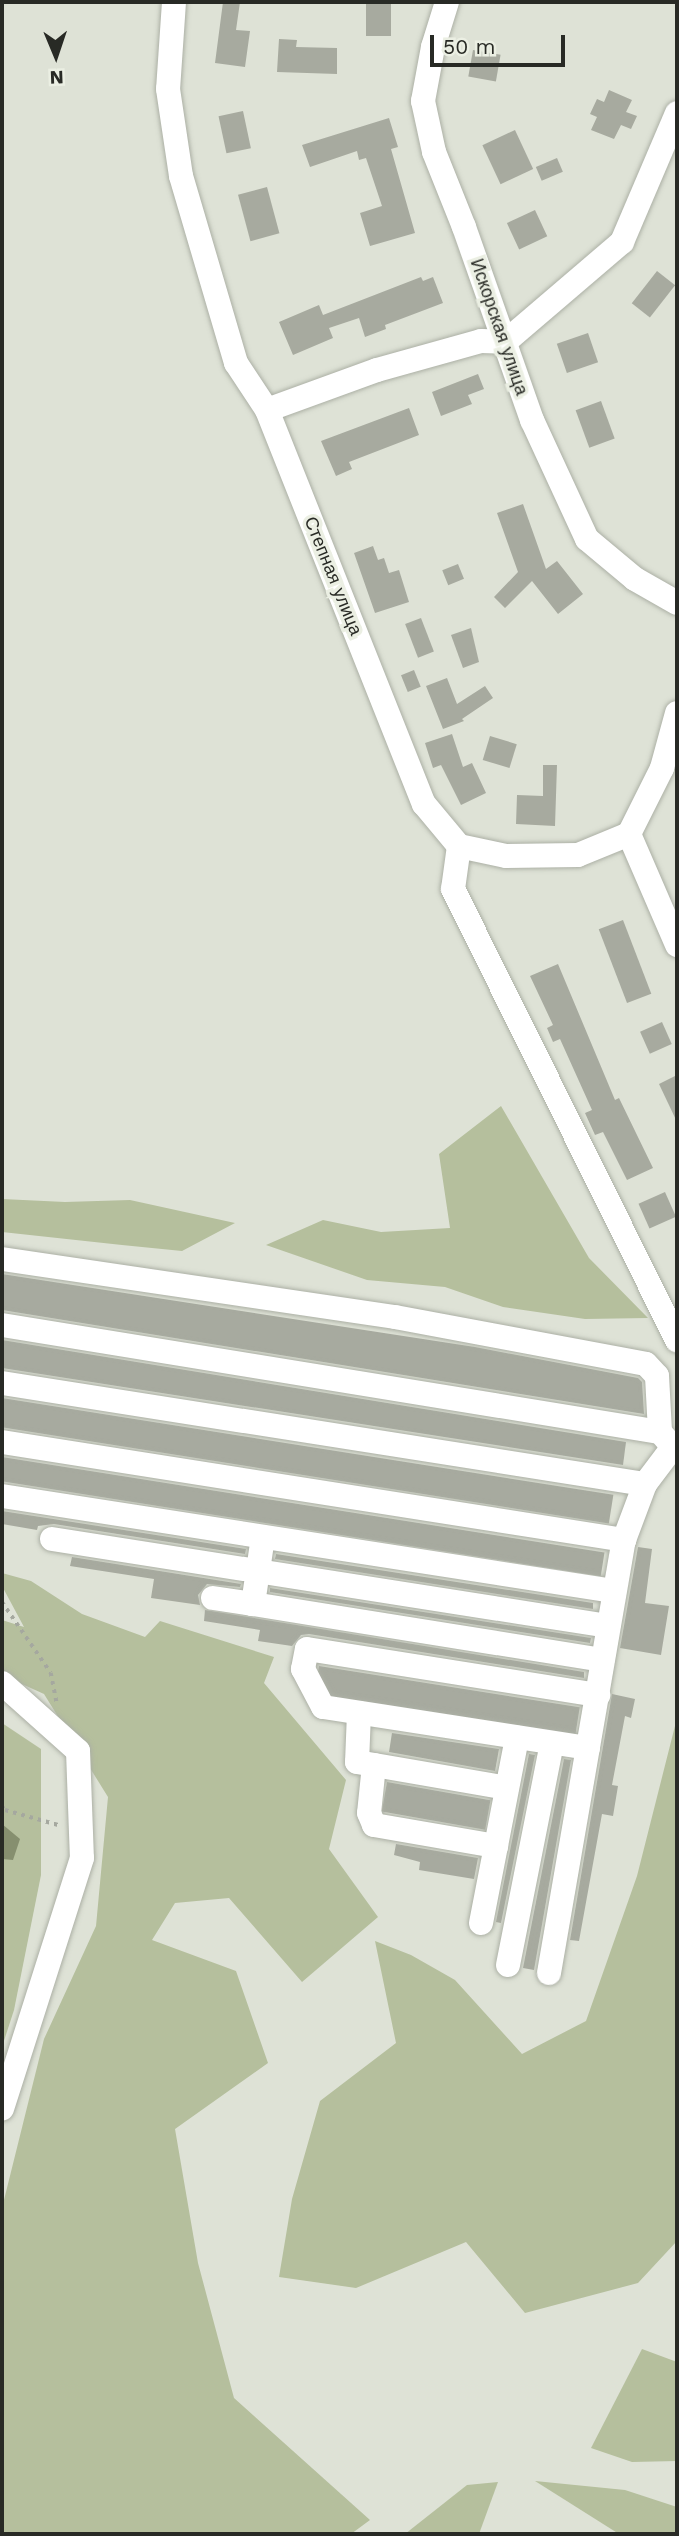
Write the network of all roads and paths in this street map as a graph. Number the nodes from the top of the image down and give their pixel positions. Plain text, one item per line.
1 (174, 2) edge
2 (447, 2) edge
3 (677, 113) edge
4 (506, 342) junction
5 (267, 410) junction
6 (677, 603) edge
7 (677, 713) edge
8 (629, 834) junction
9 (459, 846) junction
10 (677, 945) edge
11 (2, 1259) edge
12 (2, 1325) edge
13 (677, 1340) edge
14 (2, 1383) edge
15 (2, 1442) edge
16 (670, 1442) edge
17 (645, 1484) junction
18 (2, 1496) edge
19 (263, 1537) junction
20 (52, 1539) dead end
21 (624, 1540) junction
22 (258, 1572) junction
23 (613, 1591) junction
24 (213, 1598) dead end
25 (2, 1602) edge
26 (253, 1604) junction
27 (608, 1626) junction
28 (603, 1660) junction
29 (2, 1683) edge
30 (598, 1695) junction
31 (359, 1713) junction
32 (517, 1737) junction
33 (64, 1738) junction
34 (552, 1743) junction
35 (588, 1748) junction
36 (374, 1765) junction
37 (507, 1788) junction
38 (2, 1806) edge
39 (81, 1831) junction
40 (496, 1846) junction
41 (481, 1923) dead end
42 (508, 1965) dead end
43 (549, 1972) dead end
44 (2, 2109) edge

1 - 5 street, Степная улица
2 - 4 street, Искорская улица
3 - 4 street
4 - 5 street
4 - 6 street, Искорская улица
5 - 9 street, Степная улица
7 - 8 street
8 - 9 street
8 - 10 street
9 - 13 street
11 - 16 street
12 - 16 street
14 - 17 street
15 - 21 street
16 - 17 street
17 - 21 street
18 - 19 street
19 - 22 street
19 - 23 street
20 - 22 street
21 - 23 street
22 - 26 street
22 - 27 street
23 - 27 street
24 - 26 street
25 - 33 path
26 - 28 street
27 - 28 street
28 - 30 street
29 - 33 street
30 - 31 street
30 - 35 street
31 - 32 street
31 - 36 street
32 - 34 street
32 - 37 street
33 - 39 street
34 - 35 street
34 - 42 street
35 - 43 street
36 - 37 street
36 - 40 street
37 - 40 street
38 - 39 path
39 - 44 street
40 - 41 street

